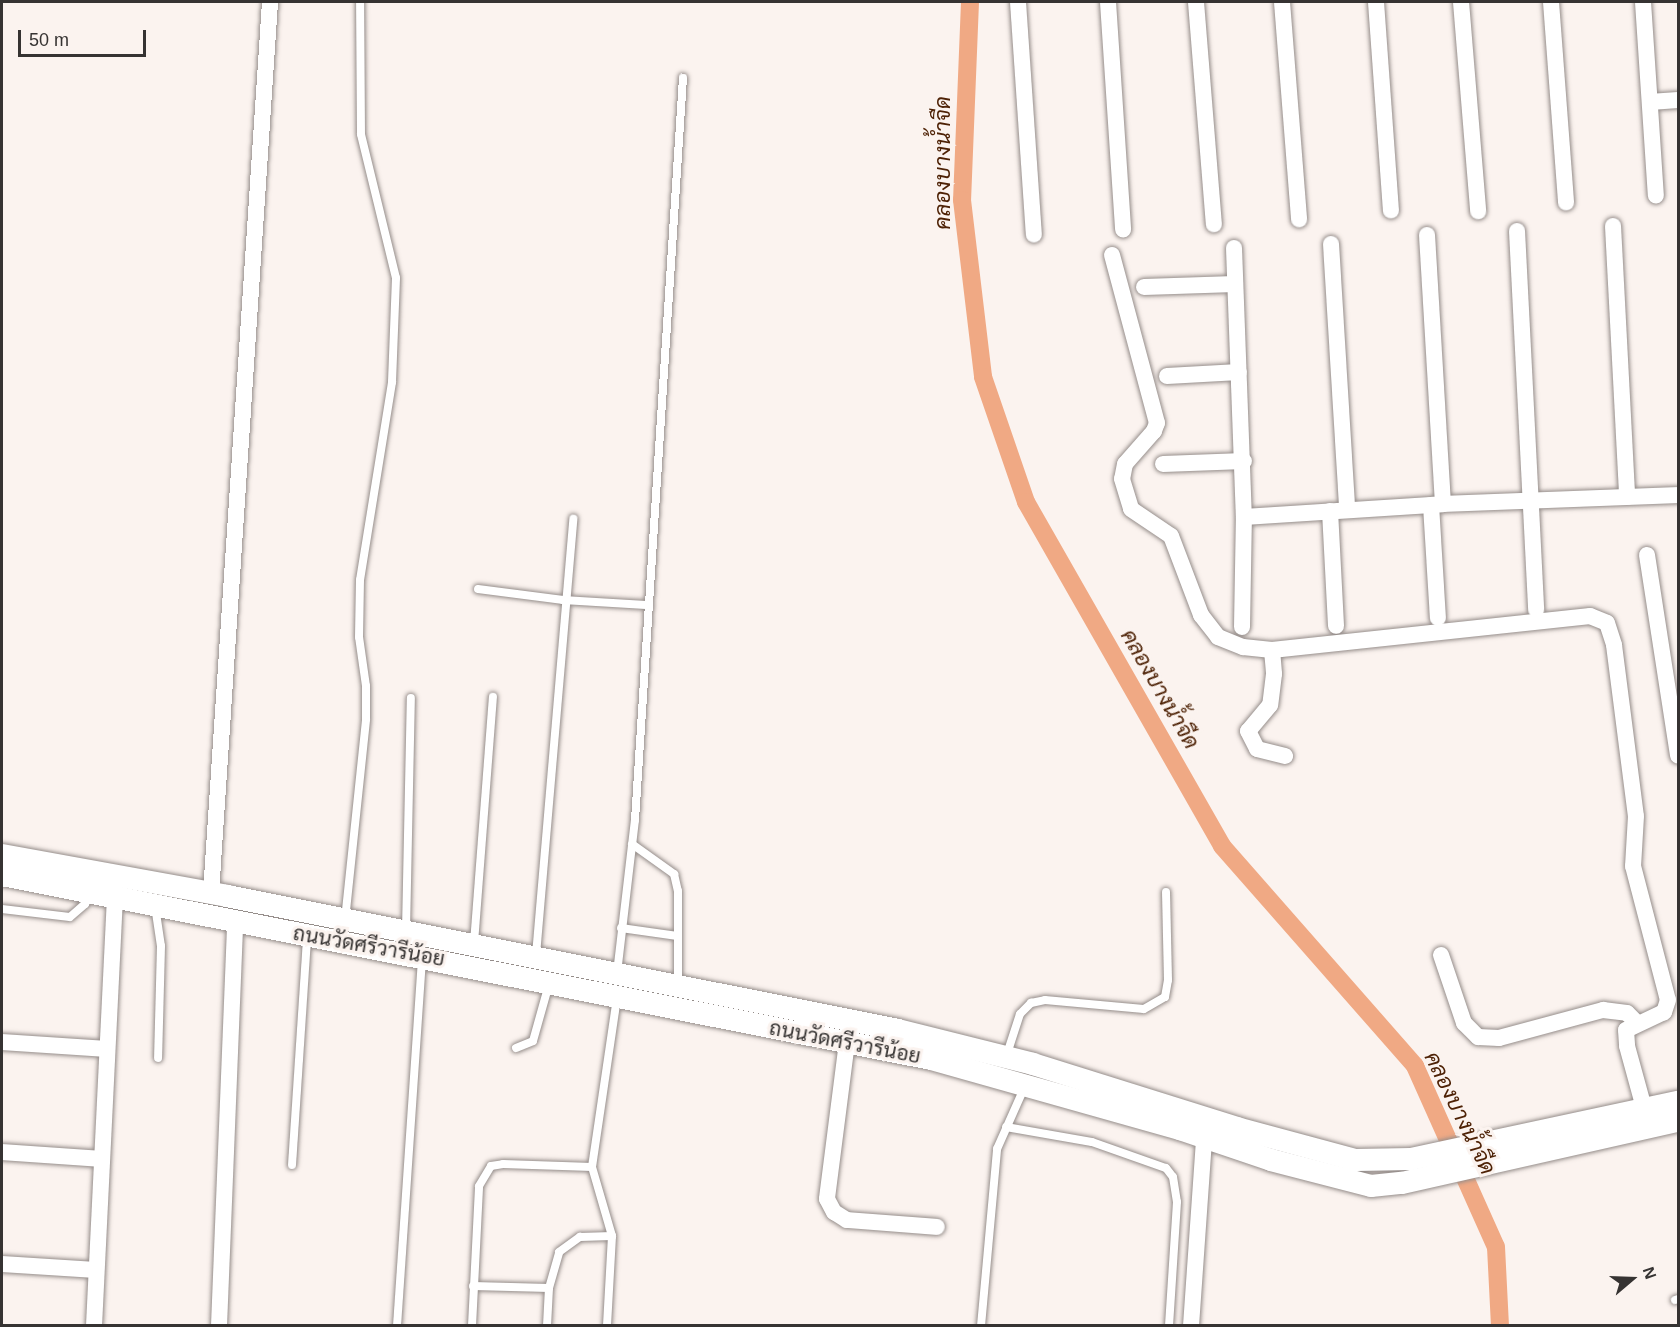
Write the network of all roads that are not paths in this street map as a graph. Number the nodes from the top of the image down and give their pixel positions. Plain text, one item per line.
1 (270, 2) edge
2 (360, 2) edge
3 (1018, 2) edge
4 (1108, 2) edge
5 (1196, 2) edge
6 (1282, 2) edge
7 (1376, 2) edge
8 (1461, 2) edge
9 (1551, 2) edge
10 (1643, 2) edge
11 (683, 78) dead end
12 (1678, 100) edge
13 (1650, 102) junction
14 (1656, 196) dead end
15 (1566, 202) dead end
16 (1391, 210) dead end
17 (1478, 211) dead end
18 (1299, 219) dead end
19 (1214, 224) dead end
20 (1613, 226) dead end
21 (1123, 230) dead end
22 (1517, 231) dead end
23 (1034, 234) dead end
24 (1427, 235) dead end
25 (1331, 244) dead end
26 (1234, 248) dead end
27 (1112, 255) dead end
28 (1235, 284) junction
29 (1144, 287) dead end
30 (1239, 372) junction
31 (1167, 376) dead end
32 (1244, 461) junction
33 (1163, 464) dead end
34 (1678, 495) edge
35 (1628, 497) junction
36 (1532, 501) junction
37 (1437, 505) junction
38 (1347, 509) junction
39 (1330, 511) junction
40 (1244, 517) junction
41 (573, 519) dead end
42 (1647, 555) dead end
43 (478, 589) dead end
44 (563, 600) junction
45 (646, 605) junction
46 (1536, 610) dead end
47 (1438, 618) dead end
48 (1336, 626) dead end
49 (1242, 627) dead end
50 (1272, 650) junction
51 (493, 697) dead end
52 (411, 698) dead end
53 (1285, 756) dead end
54 (1678, 756) edge
55 (632, 844) junction
56 (2, 855) edge
57 (2, 875) edge
58 (88, 892) junction
59 (1166, 892) dead end
60 (211, 893) junction
61 (114, 898) junction
62 (155, 906) junction
63 (2, 909) edge
64 (207, 916) junction
65 (345, 920) junction
66 (235, 921) junction
67 (621, 928) junction
68 (406, 934) junction
69 (307, 935) junction
70 (678, 936) junction
71 (474, 946) junction
72 (1441, 955) dead end
73 (422, 956) junction
74 (536, 960) junction
75 (549, 982) junction
76 (1672, 985) edge
77 (617, 986) junction
78 (678, 986) junction
79 (1636, 1023) junction
80 (2, 1042) edge
81 (847, 1042) junction
82 (107, 1048) junction
83 (516, 1048) dead end
84 (158, 1058) dead end
85 (1006, 1058) junction
86 (1025, 1086) junction
87 (1678, 1101) edge
88 (1635, 1117) junction
89 (1678, 1121) edge
90 (1006, 1127) junction
91 (1204, 1137) junction
92 (2, 1152) edge
93 (102, 1159) junction
94 (292, 1165) dead end
95 (592, 1167) junction
96 (938, 1227) dead end
97 (612, 1236) junction
98 (2, 1264) edge
99 (96, 1270) junction
100 (473, 1286) junction
101 (549, 1288) junction
102 (94, 1326) edge
103 (219, 1326) edge
104 (397, 1326) edge
105 (472, 1326) edge
106 (547, 1326) edge
107 (607, 1326) edge
108 (981, 1326) edge
109 (1169, 1326) edge
110 (1191, 1326) edge

1 - 60 street
2 - 65 lane
3 - 23 street
4 - 21 street
5 - 19 street
6 - 18 street
7 - 16 street
8 - 17 street
9 - 15 street
10 - 13 street
11 - 45 lane
12 - 13 street
13 - 14 street
20 - 35 street
22 - 36 street
24 - 37 street
25 - 38 street
26 - 28 street
27 - 50 street
28 - 29 street
28 - 30 street
30 - 31 street
30 - 32 street
32 - 33 street
32 - 40 street
34 - 35 street
35 - 36 street
36 - 37 street
36 - 46 street
37 - 38 street
37 - 47 street
38 - 39 street
39 - 40 street
39 - 48 street
40 - 49 street
41 - 44 lane
42 - 54 street
43 - 44 lane
44 - 45 lane
44 - 74 lane
45 - 55 lane
50 - 53 street
50 - 76 street
51 - 71 lane
52 - 68 lane
55 - 67 lane
55 - 70 lane
56 - 60 main road, ถนนวัดศรีวารีน้อย
57 - 58 main road, ถนนวัดศรีวารีน้อย
58 - 61 main road, ถนนวัดศรีวารีน้อย
58 - 63 lane
59 - 85 lane
60 - 64 main road
60 - 65 main road, ถนนวัดศรีวารีน้อย
61 - 62 main road, ถนนวัดศรีวารีน้อย
61 - 82 street
62 - 64 main road, ถนนวัดศรีวารีน้อย
62 - 84 lane
64 - 66 main road, ถนนวัดศรีวารีน้อย
65 - 68 main road, ถนนวัดศรีวารีน้อย
66 - 69 main road, ถนนวัดศรีวารีน้อย
66 - 103 street
67 - 70 lane
67 - 77 lane
68 - 71 main road, ถนนวัดศรีวารีน้อย
69 - 73 main road, ถนนวัดศรีวารีน้อย
69 - 94 lane
70 - 78 lane
71 - 74 main road, ถนนวัดศรีวารีน้อย
72 - 79 street
73 - 75 main road, ถนนวัดศรีวารีน้อย
73 - 104 lane
74 - 77 main road, ถนนวัดศรีวารีน้อย
75 - 77 main road, ถนนวัดศรีวารีน้อย
75 - 83 lane
76 - 79 street
77 - 78 main road, ถนนวัดศรีวารีน้อย
77 - 81 main road, ถนนวัดศรีวารีน้อย
77 - 95 lane
78 - 85 main road, ถนนวัดศรีวารีน้อย
79 - 88 street
80 - 82 street
81 - 86 main road, ถนนวัดศรีวารีน้อย
81 - 96 street
82 - 93 street
85 - 88 main road, ถนนวัดศรีวารีน้อย
86 - 90 lane
86 - 91 main road, ถนนวัดศรีวารีน้อย
87 - 88 main road, ถนนวัดศรีวารีน้อย
88 - 89 main road, ถนนวัดศรีวารีน้อย
88 - 91 main road, ถนนวัดศรีวารีน้อย
90 - 108 lane
90 - 109 lane
91 - 110 street
92 - 93 street
93 - 99 street
95 - 97 lane
95 - 100 lane
97 - 101 lane
97 - 107 lane
98 - 99 street
99 - 102 street
100 - 101 lane
100 - 105 lane
101 - 106 lane

